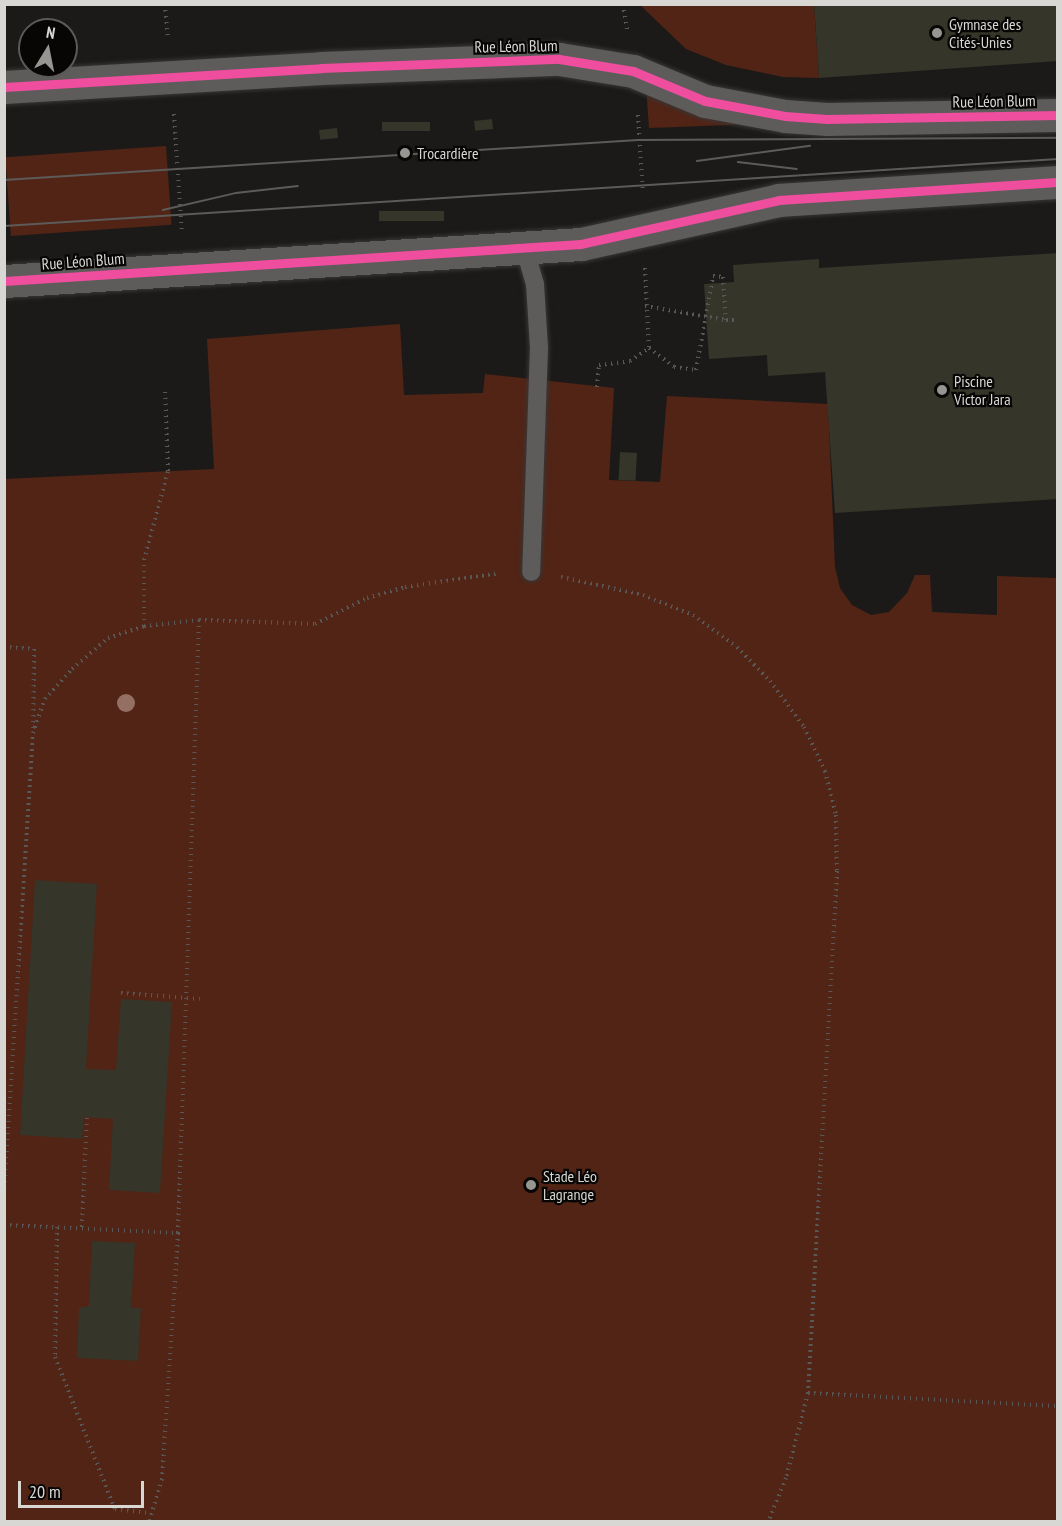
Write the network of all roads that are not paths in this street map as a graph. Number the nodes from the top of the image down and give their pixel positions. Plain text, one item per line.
1 (4, 87) edge
2 (1058, 115) edge
3 (1058, 182) edge
4 (524, 246) junction
5 (4, 280) edge
6 (531, 572) road end

1 - 2 street, Rue Léon Blum
3 - 4 street, Rue Léon Blum
4 - 5 street, Rue Léon Blum
4 - 6 lane

